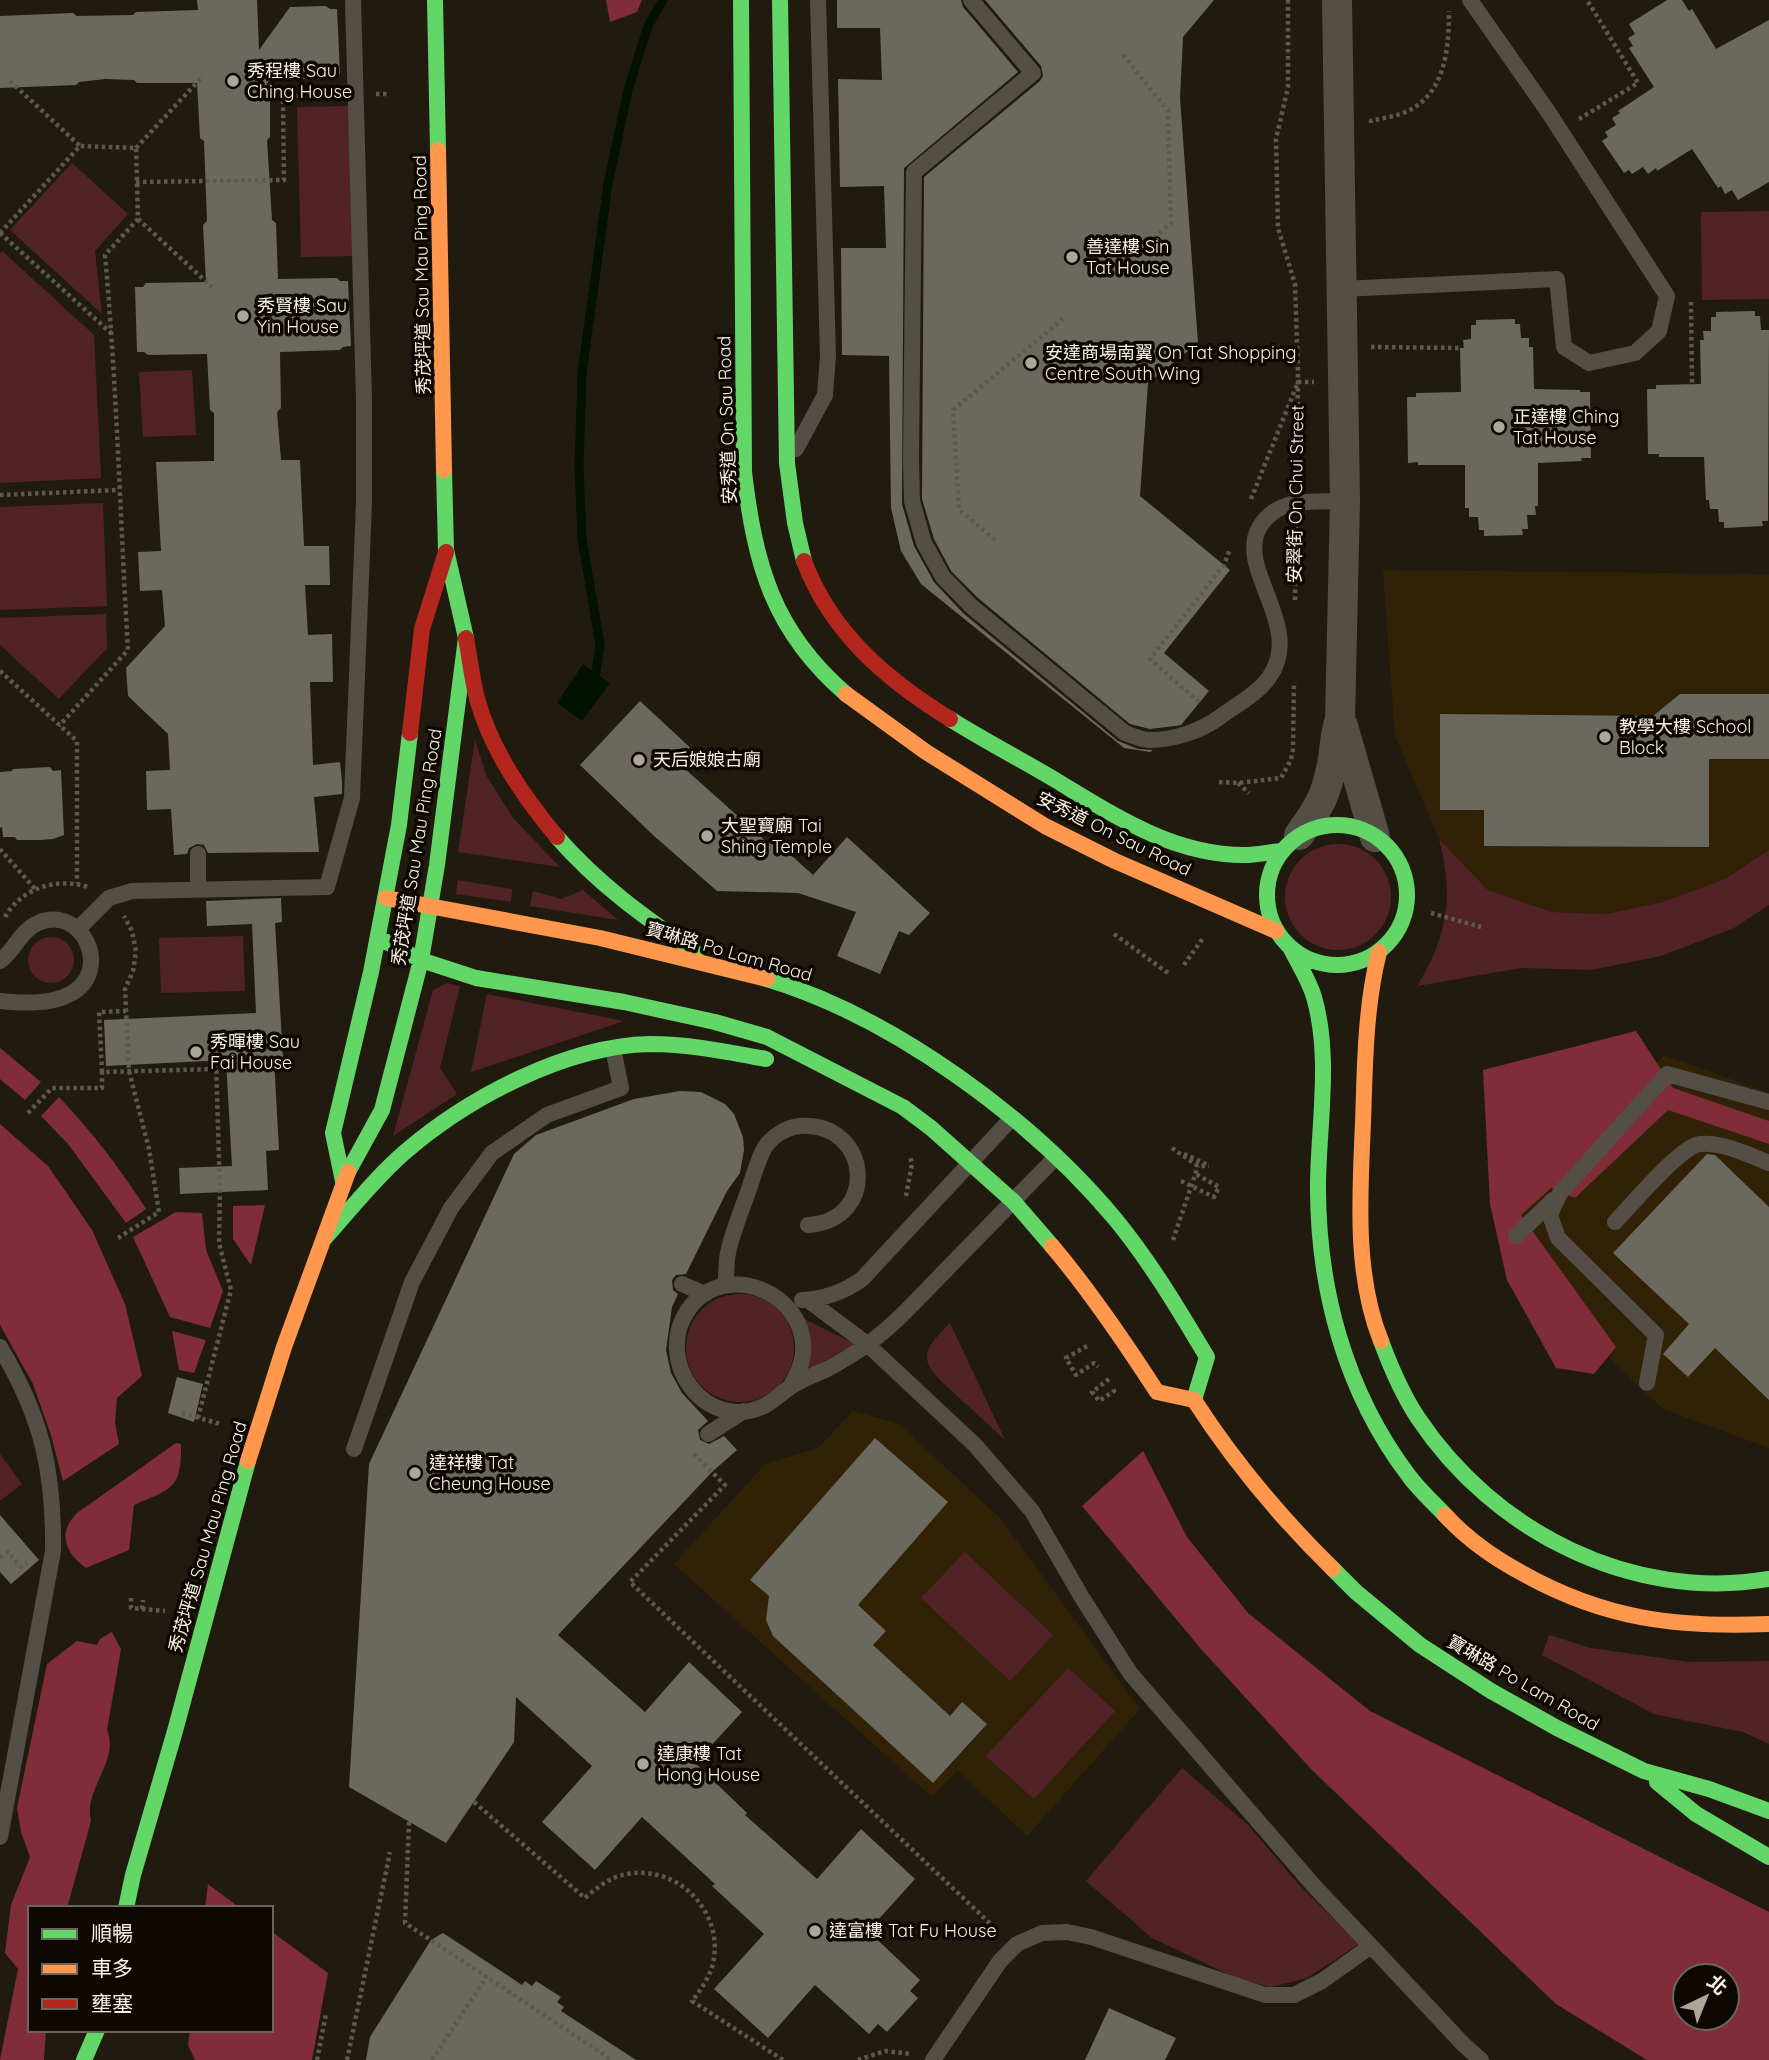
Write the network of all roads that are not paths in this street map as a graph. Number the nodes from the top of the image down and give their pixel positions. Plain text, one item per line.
1 (353, 0) edge
2 (435, 0) edge
3 (741, 0) edge
4 (780, 0) edge
5 (818, 0) edge
6 (971, 0) edge
7 (1337, 0) edge
8 (1470, 0) edge
9 (1341, 289) junction
10 (787, 463) junction
11 (1345, 501) junction
12 (446, 550) junction
13 (466, 638) junction
14 (1340, 720) junction
15 (1375, 837) junction
16 (1290, 843) junction
17 (198, 854) dead end
18 (198, 890) junction
19 (386, 898) junction
20 (431, 906) junction
21 (78, 929) junction
22 (1276, 930) junction
23 (379, 939) junction
24 (1291, 948) junction
25 (1379, 952) junction
26 (421, 960) junction
27 (0, 961) edge
28 (715, 965) junction
29 (0, 1001) edge
30 (613, 1047) junction
31 (836, 1072) junction
32 (1769, 1102) edge
33 (1013, 1117) junction
34 (1056, 1156) junction
35 (971, 1163) junction
36 (1769, 1163) edge
37 (343, 1181) junction
38 (1560, 1193) junction
39 (1014, 1202) junction
40 (1615, 1223) dead end
41 (808, 1225) dead end
42 (1516, 1236) dead end
43 (325, 1238) junction
44 (682, 1284) dead end
45 (726, 1285) junction
46 (705, 1294) junction
47 (782, 1300) junction
48 (808, 1300) junction
49 (867, 1344) junction
50 (0, 1348) edge
51 (1647, 1382) dead end
52 (790, 1387) junction
53 (1194, 1400) junction
54 (744, 1411) junction
55 (708, 1434) dead end
56 (354, 1449) dead end
57 (1769, 1579) edge
58 (1769, 1624) edge
59 (1644, 1771) junction
60 (1769, 1811) edge
61 (0, 1836) edge
62 (1769, 1857) edge
63 (127, 1906) edge
64 (1371, 1946) junction
65 (98, 2032) edge
66 (100, 2032) edge
67 (106, 2050) dead end
68 (925, 2058) edge
69 (84, 2060) edge
70 (1481, 2060) edge

1 - 18 lane
2 - 12 main road, 秀茂坪道 Sau Mau Ping Road
3 - 22 main road, 安秀道 On Sau Road
4 - 10 main road, 安秀道 On Sau Road
5 - 10 lane
6 - 11 lane
7 - 9 street
8 - 9 lane
9 - 11 street
10 - 16 main road, 安秀道 On Sau Road
11 - 14 street
12 - 13 main road, 秀茂坪道 Sau Mau Ping Road
12 - 19 main road, 秀茂坪道 Sau Mau Ping Road
13 - 20 main road, 秀茂坪道 Sau Mau Ping Road
13 - 28 main road
14 - 15 street
14 - 16 street
15 - 16 main road
15 - 25 main road
16 - 22 main road
17 - 18 lane
18 - 21 lane
19 - 20 main road, 寶琳路 Po Lam Road
19 - 23 main road, 秀茂坪道 Sau Mau Ping Road
20 - 26 main road, 秀茂坪道 Sau Mau Ping Road
20 - 28 main road, 寶琳路 Po Lam Road
21 - 27 lane
21 - 29 lane
22 - 24 main road
23 - 26 main road
23 - 37 main road, 秀茂坪道 Sau Mau Ping Road
24 - 25 main road
24 - 58 main road
25 - 57 main road
26 - 31 main road
26 - 37 main road, 秀茂坪道 Sau Mau Ping Road
28 - 33 main road, 寶琳路 Po Lam Road
30 - 31 main road
30 - 43 main road
30 - 56 lane
31 - 35 main road
32 - 38 lane
33 - 34 main road, 寶琳路 Po Lam Road
33 - 35 lane
34 - 39 lane
34 - 53 main road, 寶琳路 Po Lam Road
35 - 39 main road
35 - 48 lane
36 - 40 lane
37 - 43 main road, 秀茂坪道 Sau Mau Ping Road
38 - 42 lane
38 - 51 lane
39 - 49 lane
39 - 53 main road
41 - 45 lane
43 - 63 main road, 秀茂坪道 Sau Mau Ping Road
44 - 46 lane
45 - 46 lane
45 - 47 lane
46 - 54 lane
47 - 48 lane
47 - 52 lane
48 - 49 lane
49 - 52 lane
49 - 64 lane
50 - 61 lane
52 - 54 lane
53 - 59 main road, 寶琳路 Po Lam Road
54 - 55 lane
59 - 60 main road, 寶琳路 Po Lam Road
59 - 62 main road, 寶琳路 Po Lam Road
64 - 68 lane
64 - 70 lane
65 - 69 main road
66 - 67 main road

